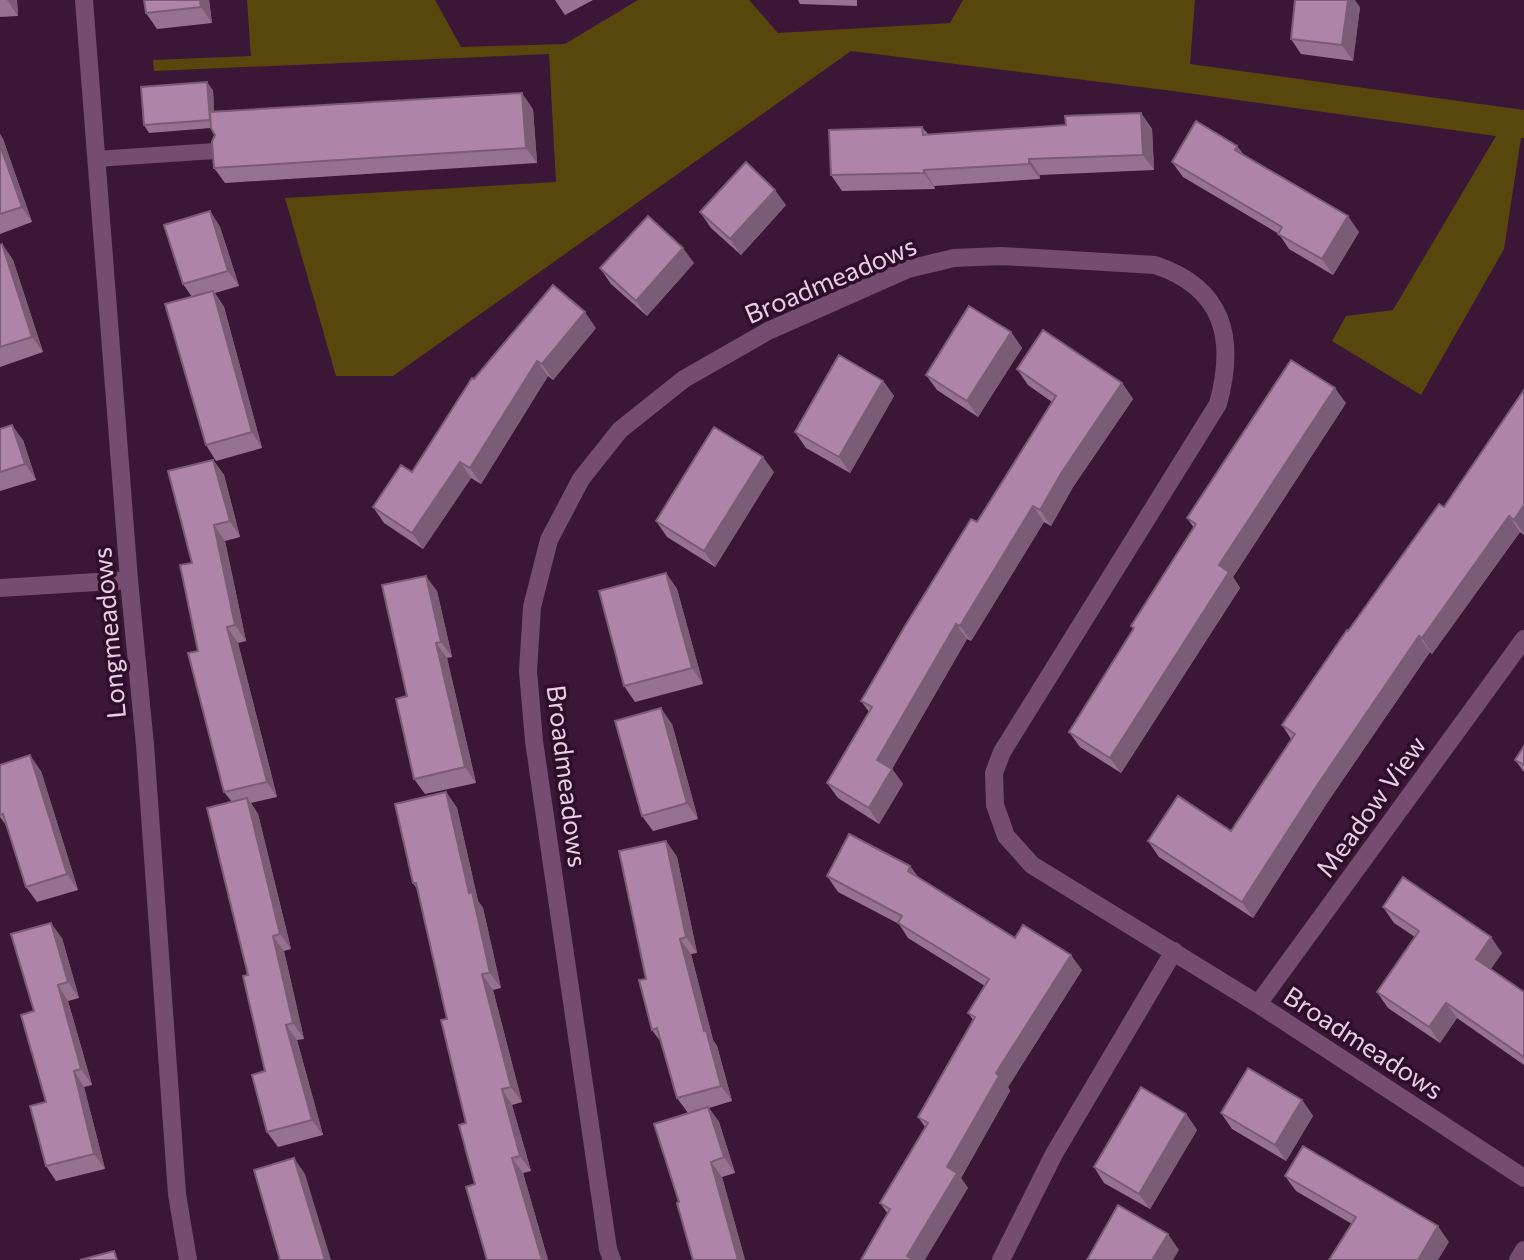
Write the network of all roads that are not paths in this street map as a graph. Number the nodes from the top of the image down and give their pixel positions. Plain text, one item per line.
1 (84, 0) edge
2 (215, 151) edge
3 (96, 159) junction
4 (129, 580) junction
5 (0, 588) edge
6 (1523, 643) edge
7 (1174, 951) junction
8 (1258, 1004) junction
9 (1524, 1178) edge
10 (1524, 1250) edge
11 (188, 1260) edge
12 (612, 1260) edge
13 (1001, 1260) edge
14 (1518, 1260) edge

1 - 3 street, Longmeadows
2 - 3 lane
3 - 4 street, Longmeadows
4 - 5 street
4 - 11 street, Longmeadows
6 - 8 street, Meadow View
7 - 8 street, Broadmeadows
7 - 12 street, Broadmeadows
7 - 13 street
8 - 9 street, Broadmeadows
10 - 14 street

